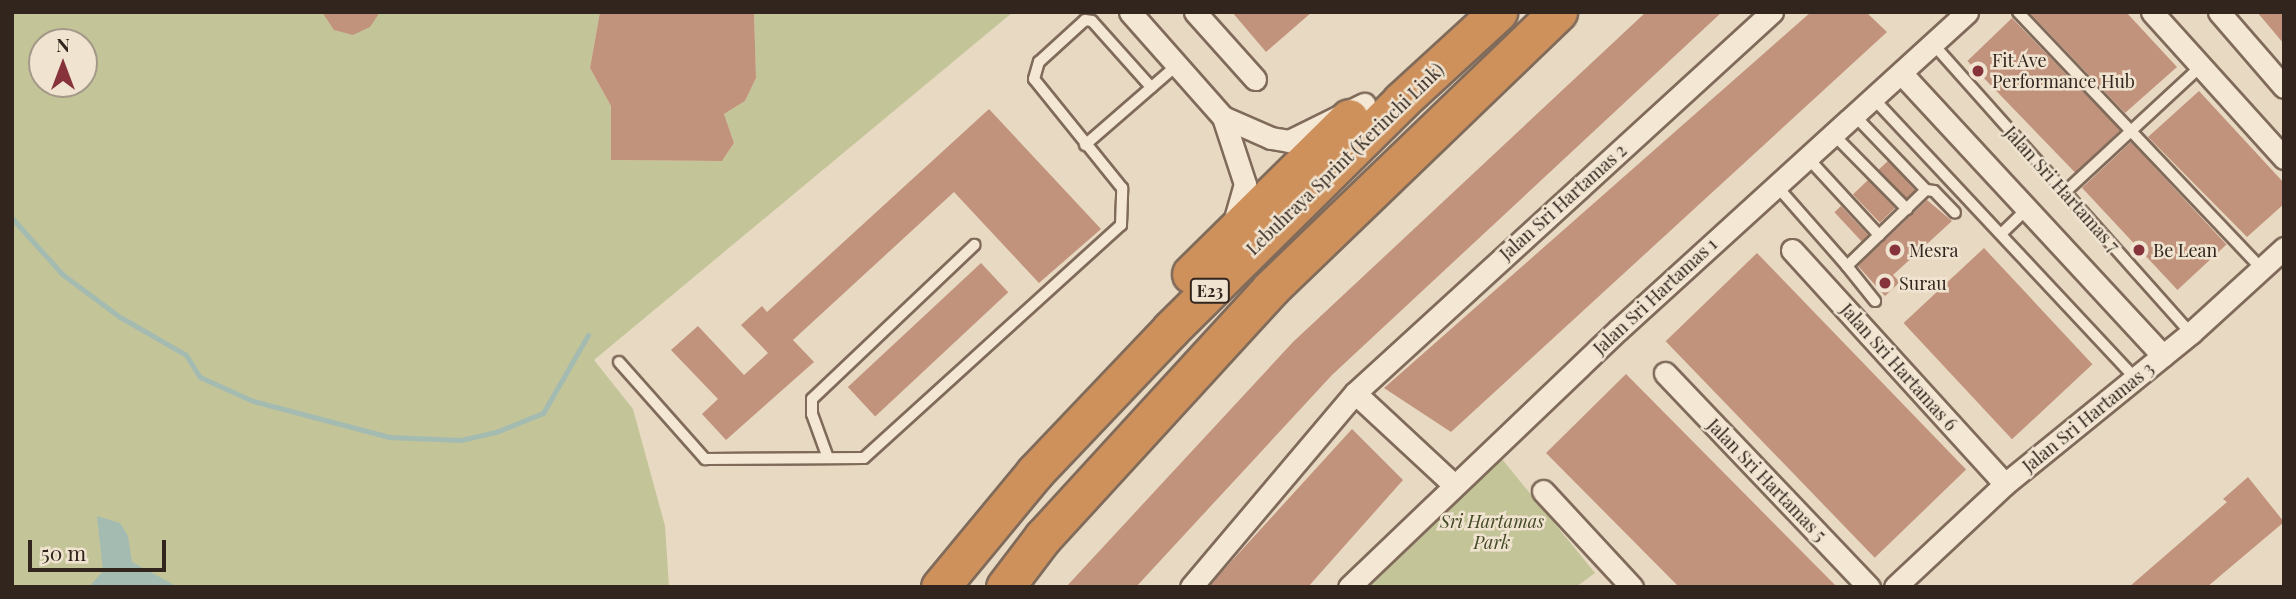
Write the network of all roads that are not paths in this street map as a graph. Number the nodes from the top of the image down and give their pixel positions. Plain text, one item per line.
1 (1130, 12) edge
2 (1195, 12) edge
3 (1462, 12) edge
4 (1498, 12) edge
5 (1558, 12) edge
6 (1576, 12) edge
7 (1772, 12) edge
8 (1968, 12) edge
9 (2018, 12) edge
10 (2152, 12) edge
11 (2219, 12) edge
12 (1934, 45) junction
13 (1177, 65) junction
14 (2201, 66) junction
15 (1902, 74) junction
16 (1255, 79) dead end
17 (1152, 87) junction
18 (2284, 87) edge
19 (1873, 98) junction
20 (1364, 104) junction
21 (1853, 114) junction
22 (1223, 117) junction
23 (2130, 130) junction
24 (1832, 134) junction
25 (1085, 145) junction
26 (1807, 156) junction
27 (2284, 158) edge
28 (1775, 184) junction
29 (1926, 190) junction
30 (2065, 192) junction
31 (1360, 203) junction
32 (1907, 209) junction
33 (2025, 211) junction
34 (1955, 214) dead end
35 (2001, 234) junction
36 (1879, 235) junction
37 (974, 245) dead end
38 (1219, 246) junction
39 (2284, 248) edge
40 (1792, 250) dead end
41 (1847, 266) junction
42 (2262, 269) junction
43 (1875, 301) dead end
44 (2191, 333) junction
45 (2163, 356) junction
46 (619, 362) dead end
47 (1665, 373) dead end
48 (2136, 379) junction
49 (1355, 393) junction
50 (828, 458) junction
51 (2005, 484) junction
52 (1454, 485) junction
53 (1543, 491) dead end
54 (934, 587) edge
55 (940, 587) edge
56 (1005, 587) edge
57 (1191, 587) edge
58 (1349, 587) edge
59 (1632, 587) edge
60 (1869, 587) edge
61 (1895, 587) edge

1 - 13 street
2 - 16 street
3 - 20 highway
4 - 55 highway, Lebuhraya Sprint (Kerinchi Link) / E23
5 - 31 highway, E23
6 - 31 highway
7 - 49 street, Jalan Sri Hartamas 2
8 - 12 street, Jalan Sri Hartamas 1
9 - 23 lane
10 - 14 street
11 - 18 street
12 - 15 street, Jalan Sri Hartamas 1
12 - 30 lane, Jalan Sri Hartamas 7
13 - 17 lane
13 - 22 street
14 - 23 lane
14 - 27 street
15 - 19 street, Jalan Sri Hartamas 1
15 - 33 street
17 - 25 lane
17 - 25 lane
19 - 21 street, Jalan Sri Hartamas 1
19 - 35 lane
20 - 22 street
20 - 38 highway
21 - 24 street, Jalan Sri Hartamas 1
21 - 29 lane
22 - 38 street
23 - 30 lane
23 - 42 lane
24 - 26 street, Jalan Sri Hartamas 1
24 - 32 lane
25 - 50 lane
26 - 28 street, Jalan Sri Hartamas 1
26 - 36 lane
28 - 41 lane
28 - 52 street, Jalan Sri Hartamas 1
29 - 32 lane
29 - 34 lane
30 - 44 lane, Jalan Sri Hartamas 7
31 - 56 highway, E23
32 - 36 lane
33 - 35 lane
33 - 45 street
35 - 48 lane
36 - 41 lane
37 - 50 lane
38 - 54 highway
39 - 42 street, Jalan Sri Hartamas 3
40 - 51 street, Jalan Sri Hartamas 6
41 - 43 lane
42 - 44 street, Jalan Sri Hartamas 3
44 - 45 street, Jalan Sri Hartamas 3
45 - 48 street, Jalan Sri Hartamas 3
46 - 50 lane
47 - 60 street, Jalan Sri Hartamas 5
48 - 51 street, Jalan Sri Hartamas 3
49 - 52 street
49 - 57 street, Jalan Sri Hartamas 2
51 - 61 street, Jalan Sri Hartamas 3
52 - 58 street, Jalan Sri Hartamas 1
53 - 59 street

